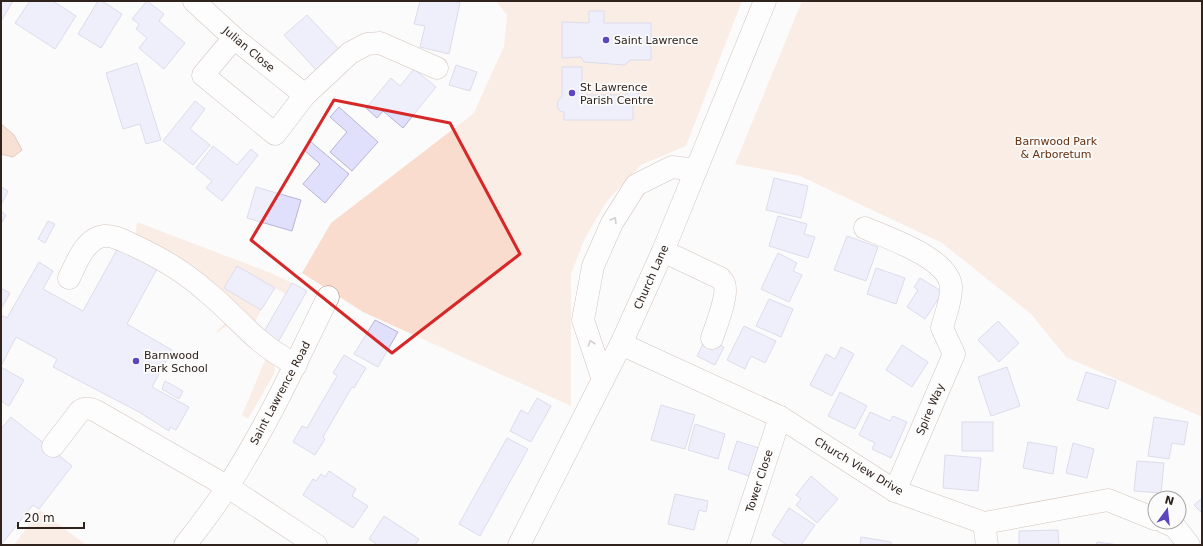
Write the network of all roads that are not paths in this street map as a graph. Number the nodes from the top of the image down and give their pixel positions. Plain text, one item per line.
1 (194, 1) edge
2 (764, 1) edge
3 (234, 38) junction
4 (437, 68) dead end
5 (306, 95) junction
6 (696, 170) junction
7 (865, 228) dead end
8 (663, 251) junction
9 (69, 278) dead end
10 (328, 297) dead end
11 (712, 338) dead end
12 (621, 344) junction
13 (296, 365) junction
14 (603, 380) junction
15 (780, 417) junction
16 (53, 446) dead end
17 (228, 487) junction
18 (895, 491) junction
19 (1147, 516) edge
20 (984, 523) junction
21 (1178, 530) edge
22 (186, 545) edge
23 (316, 545) edge
24 (518, 545) edge
25 (738, 545) edge
26 (987, 545) edge
27 (1189, 545) edge

1 - 3 street, Julian Close
2 - 6 street, Church Lane
3 - 5 street, Julian Close
3 - 5 street
4 - 5 street
6 - 8 street, Church Lane
14 -> 6 street
7 - 18 street, Spire Way
8 - 11 street
8 - 12 street, Church Lane
9 - 13 street
10 - 13 street, Saint Lawrence Road
12 - 14 street, Church Lane
12 - 15 street, Church View Drive
13 - 17 street, Saint Lawrence Road
14 - 24 street, Church Lane
15 - 18 street, Church View Drive
15 - 25 street, Tower Close
16 - 17 street
17 - 22 street, Saint Lawrence Road
17 - 23 street
18 - 20 street, Church View Drive
19 - 20 street
20 - 26 street
21 - 27 street

